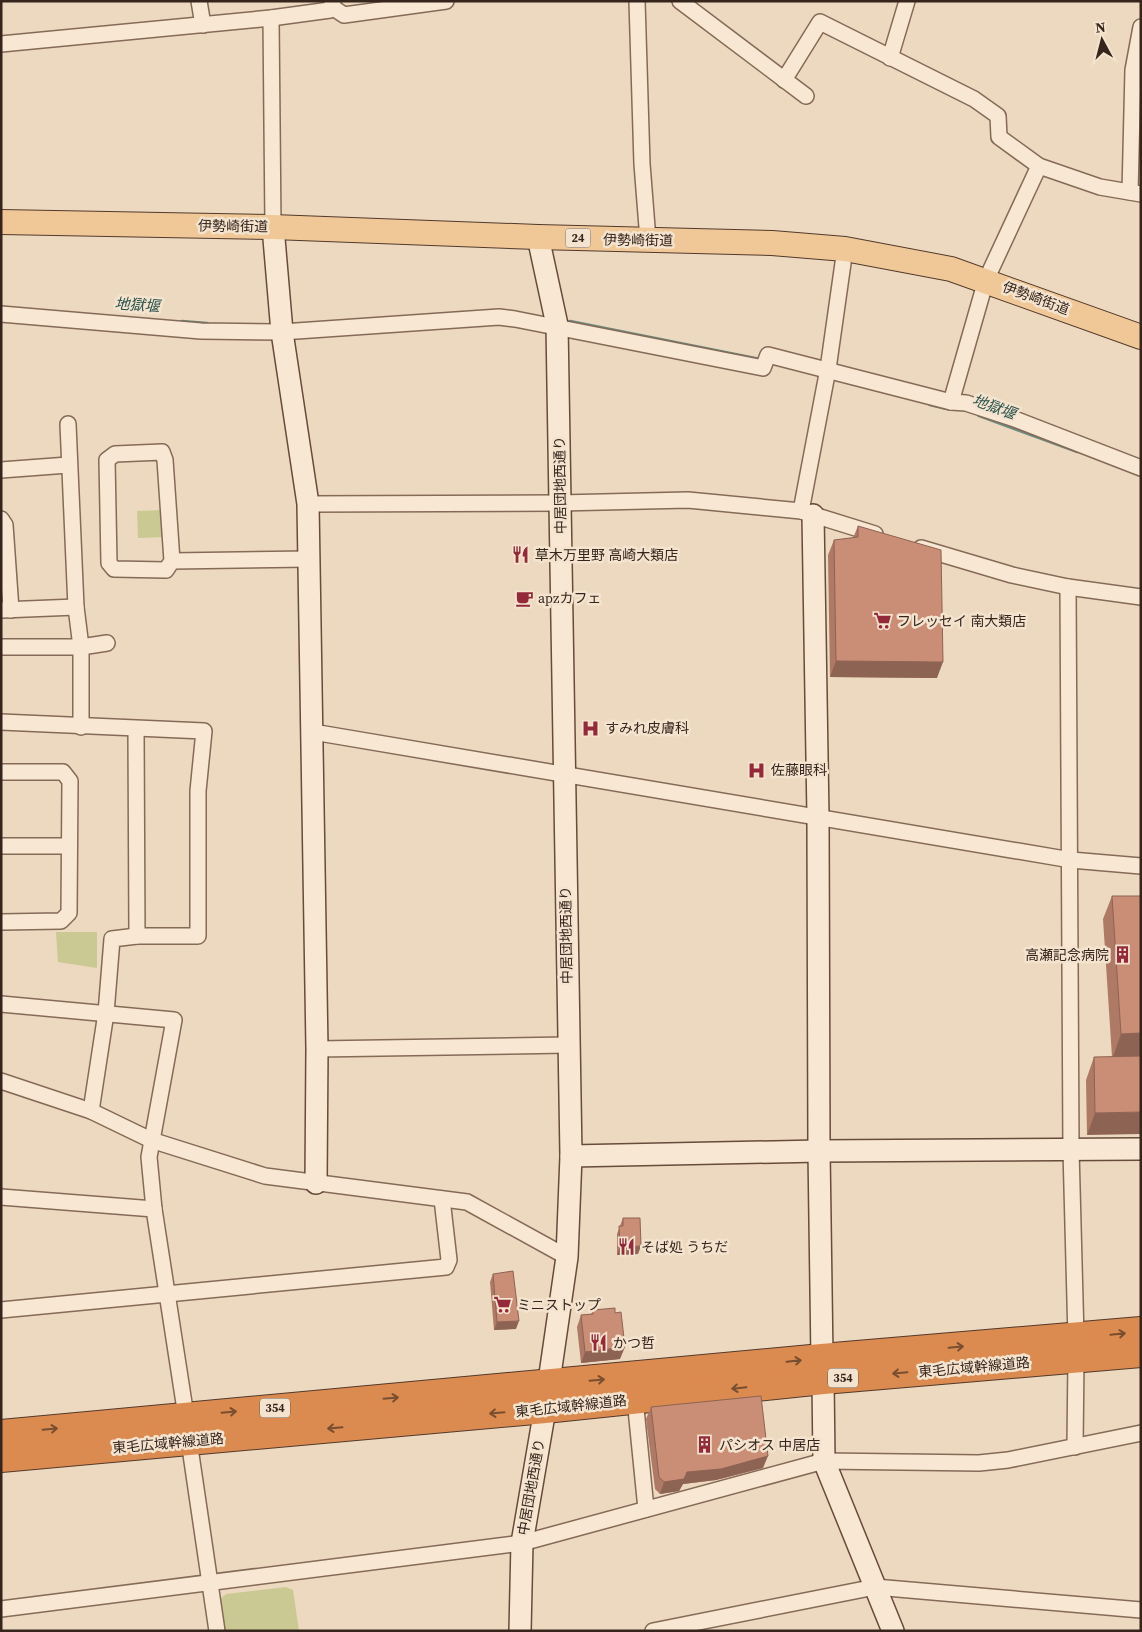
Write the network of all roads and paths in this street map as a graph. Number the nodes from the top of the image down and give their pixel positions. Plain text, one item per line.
1 (199, 1) edge
2 (446, 1) edge
3 (637, 1) edge
4 (680, 1) edge
5 (907, 1) edge
6 (332, 4) edge
7 (271, 18) junction
8 (203, 25) junction
9 (1141, 27) edge
10 (1, 44) edge
11 (890, 58) junction
12 (784, 80) junction
13 (806, 96) dead end
14 (1039, 166) junction
15 (1135, 193) edge
16 (1, 222) edge
17 (273, 227) junction
18 (538, 237) junction
19 (648, 240) junction
20 (844, 249) junction
21 (986, 280) junction
22 (1, 314) edge
23 (557, 325) junction
24 (282, 332) junction
25 (1141, 337) edge
26 (828, 370) junction
27 (950, 402) junction
28 (68, 424) dead end
29 (68, 465) junction
30 (1141, 468) edge
31 (1, 470) edge
32 (560, 503) junction
33 (308, 504) junction
34 (807, 513) junction
35 (1, 519) edge
36 (887, 538) edge
37 (905, 543) edge
38 (309, 560) junction
39 (172, 561) junction
40 (1068, 587) junction
41 (1141, 596) edge
42 (76, 607) junction
43 (6, 610) edge
44 (107, 643) dead end
45 (1, 647) edge
46 (81, 647) junction
47 (1, 722) edge
48 (81, 726) junction
49 (136, 729) junction
50 (313, 732) junction
51 (1, 772) edge
52 (563, 774) junction
53 (818, 817) junction
54 (1, 846) edge
55 (69, 846) junction
56 (1071, 860) junction
57 (1141, 866) edge
58 (1, 922) edge
59 (137, 936) junction
60 (1, 1004) edge
61 (106, 1013) junction
62 (568, 1045) junction
63 (317, 1049) junction
64 (1, 1081) edge
65 (91, 1111) junction
66 (151, 1140) junction
67 (1141, 1149) edge
68 (1071, 1150) junction
69 (819, 1151) junction
70 (571, 1156) junction
71 (316, 1183) junction
72 (1, 1197) edge
73 (442, 1199) junction
74 (154, 1209) junction
75 (568, 1257) junction
76 (169, 1295) junction
77 (1, 1310) edge
78 (1141, 1331) edge
79 (1076, 1348) junction
80 (1141, 1353) edge
81 (823, 1369) junction
82 (547, 1396) junction
83 (635, 1399) junction
84 (188, 1428) junction
85 (1141, 1433) edge
86 (1, 1434) edge
87 (1075, 1447) junction
88 (1, 1458) edge
89 (824, 1461) junction
90 (646, 1509) junction
91 (522, 1543) junction
92 (209, 1582) junction
93 (875, 1587) junction
94 (1, 1609) edge
95 (1141, 1610) edge
96 (217, 1631) edge
97 (520, 1631) edge
98 (653, 1631) edge
99 (893, 1631) edge

1 - 8 street
2 - 6 street
3 - 19 street
4 - 12 street
5 - 11 street
6 - 7 street
7 - 8 street
7 - 17 street
8 - 10 street
9 - 15 street
11 - 12 street
11 - 14 street
12 - 13 street
14 - 15 street
14 - 21 street
16 - 17 main road, 伊勢崎街道 / 24
17 - 18 main road, 伊勢崎街道 / 24
17 - 24 street
18 - 19 main road, 伊勢崎街道 / 24
18 - 23 street, 中居団地西通り
19 - 20 main road, 伊勢崎街道 / 24
20 - 21 main road, 伊勢崎街道 / 24
20 - 26 street
21 - 25 main road, 伊勢崎街道 / 24
21 - 27 street
22 - 24 street
23 - 24 street
23 - 26 street
23 - 32 street, 中居団地西通り
24 - 33 street
26 - 27 street
26 - 34 street
27 - 30 street
28 - 29 street
29 - 31 street
29 - 42 street
32 - 33 street
32 - 34 street
32 - 52 street, 中居団地西通り
33 - 38 street
34 - 36 street
34 - 53 street
35 - 43 street
37 - 40 street
38 - 39 street
38 - 50 street
39 - 39 street
40 - 41 street
40 - 56 street
42 - 43 street
42 - 46 street
44 - 46 street
45 - 46 street
46 - 48 street
47 - 48 street
48 - 49 street
49 - 59 street
49 - 59 street
50 - 52 street
50 - 63 street
51 - 55 street
52 - 53 street
52 - 62 street, 中居団地西通り
53 - 56 street
53 - 69 street
54 - 55 street
55 - 58 street
56 - 57 street
56 - 68 street
59 - 61 street
60 - 61 street
61 - 65 street
61 - 66 street
62 - 63 street
62 - 70 street, 中居団地西通り
63 - 71 street
64 - 65 street
65 - 66 street
66 - 71 street
66 - 74 street
67 - 68 street
68 - 69 street
68 - 79 street
69 - 70 street
69 - 81 street
70 - 75 street, 中居団地西通り
71 - 73 street
72 - 74 street
73 - 75 street
73 - 76 street
74 - 76 street
75 - 82 street, 中居団地西通り
76 - 77 street
76 - 84 street
79 -> 78 highway, 東毛広域幹線道路 / 354
79 - 80 highway, 東毛広域幹線道路 / 354
79 - 81 highway, 東毛広域幹線道路 / 354
79 - 87 street
82 -> 81 highway, 東毛広域幹線道路 / 354
81 -> 83 highway, 東毛広域幹線道路 / 354
81 - 89 street
82 - 83 highway, 東毛広域幹線道路 / 354
82 - 84 highway, 東毛広域幹線道路 / 354
82 - 91 street, 中居団地西通り
83 - 90 street
86 -> 84 highway, 東毛広域幹線道路 / 354
84 - 88 highway, 東毛広域幹線道路 / 354
84 - 92 street
85 - 87 street
87 - 89 street
89 - 90 street
89 - 93 street
90 - 91 street
91 - 92 street
91 - 97 street, 中居団地西通り
92 - 94 street
92 - 96 street
93 - 95 street
93 - 98 street
93 - 99 street

